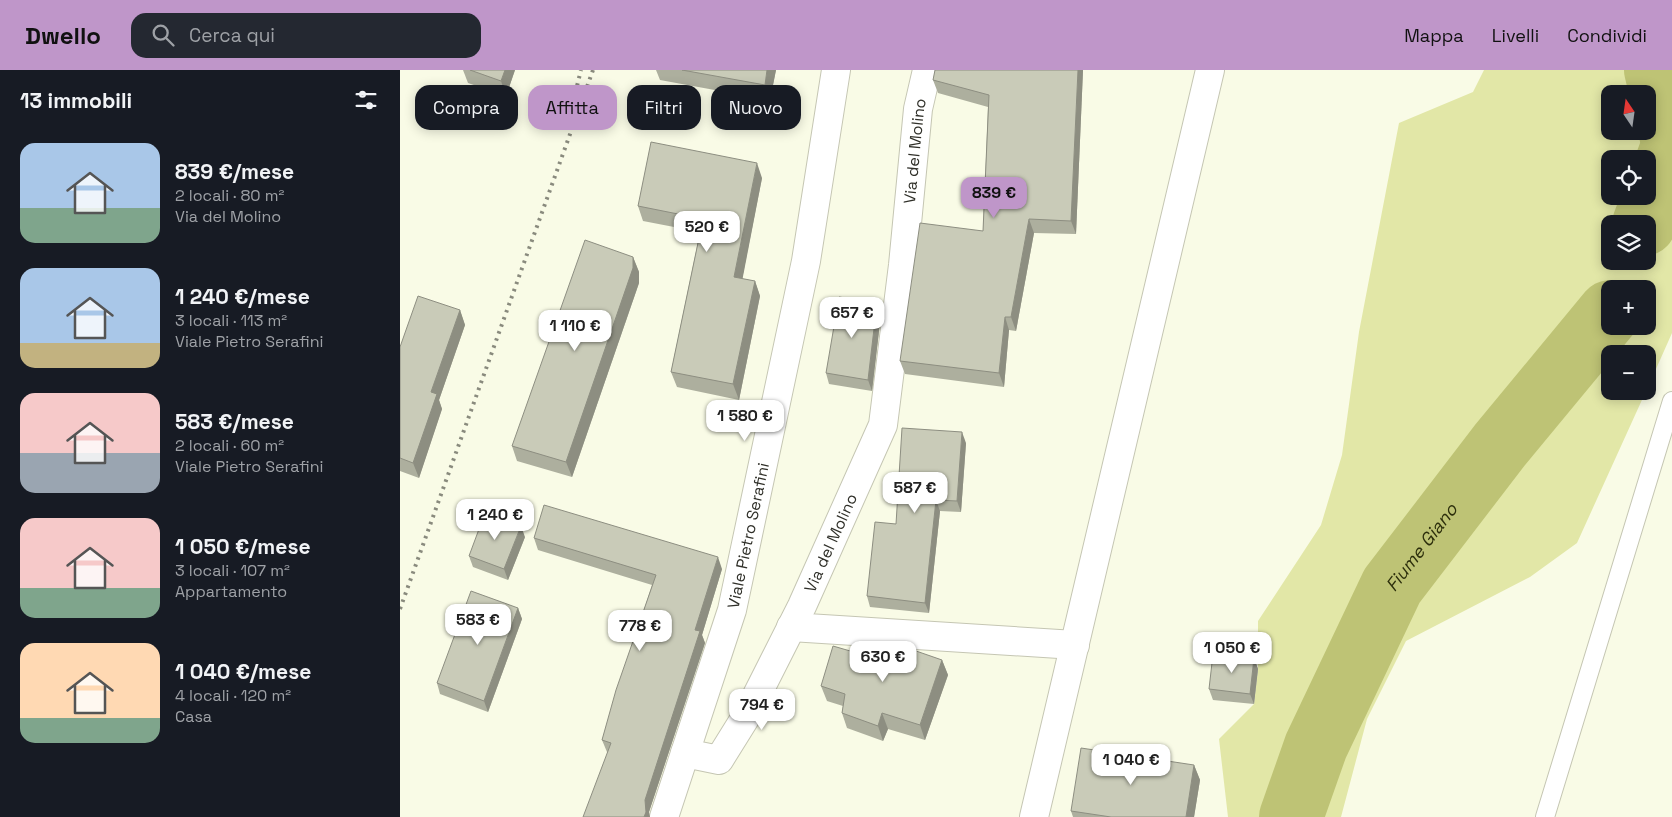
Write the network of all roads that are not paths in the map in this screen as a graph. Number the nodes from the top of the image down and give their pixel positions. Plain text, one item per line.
1 (836, 70) edge
2 (927, 70) edge
3 (1210, 70) edge
4 (1672, 401) edge
5 (791, 626) junction
6 (1075, 646) junction
7 (685, 753) junction
8 (664, 817) edge
9 (1034, 817) edge
10 (1545, 817) edge

1 - 7 street, Viale Pietro Serafini
2 - 5 street, Via del Molino
3 - 6 street
4 - 10 lane
5 - 6 street
5 - 7 street, Via del Molino
6 - 9 street
7 - 8 street, Viale Pietro Serafini

